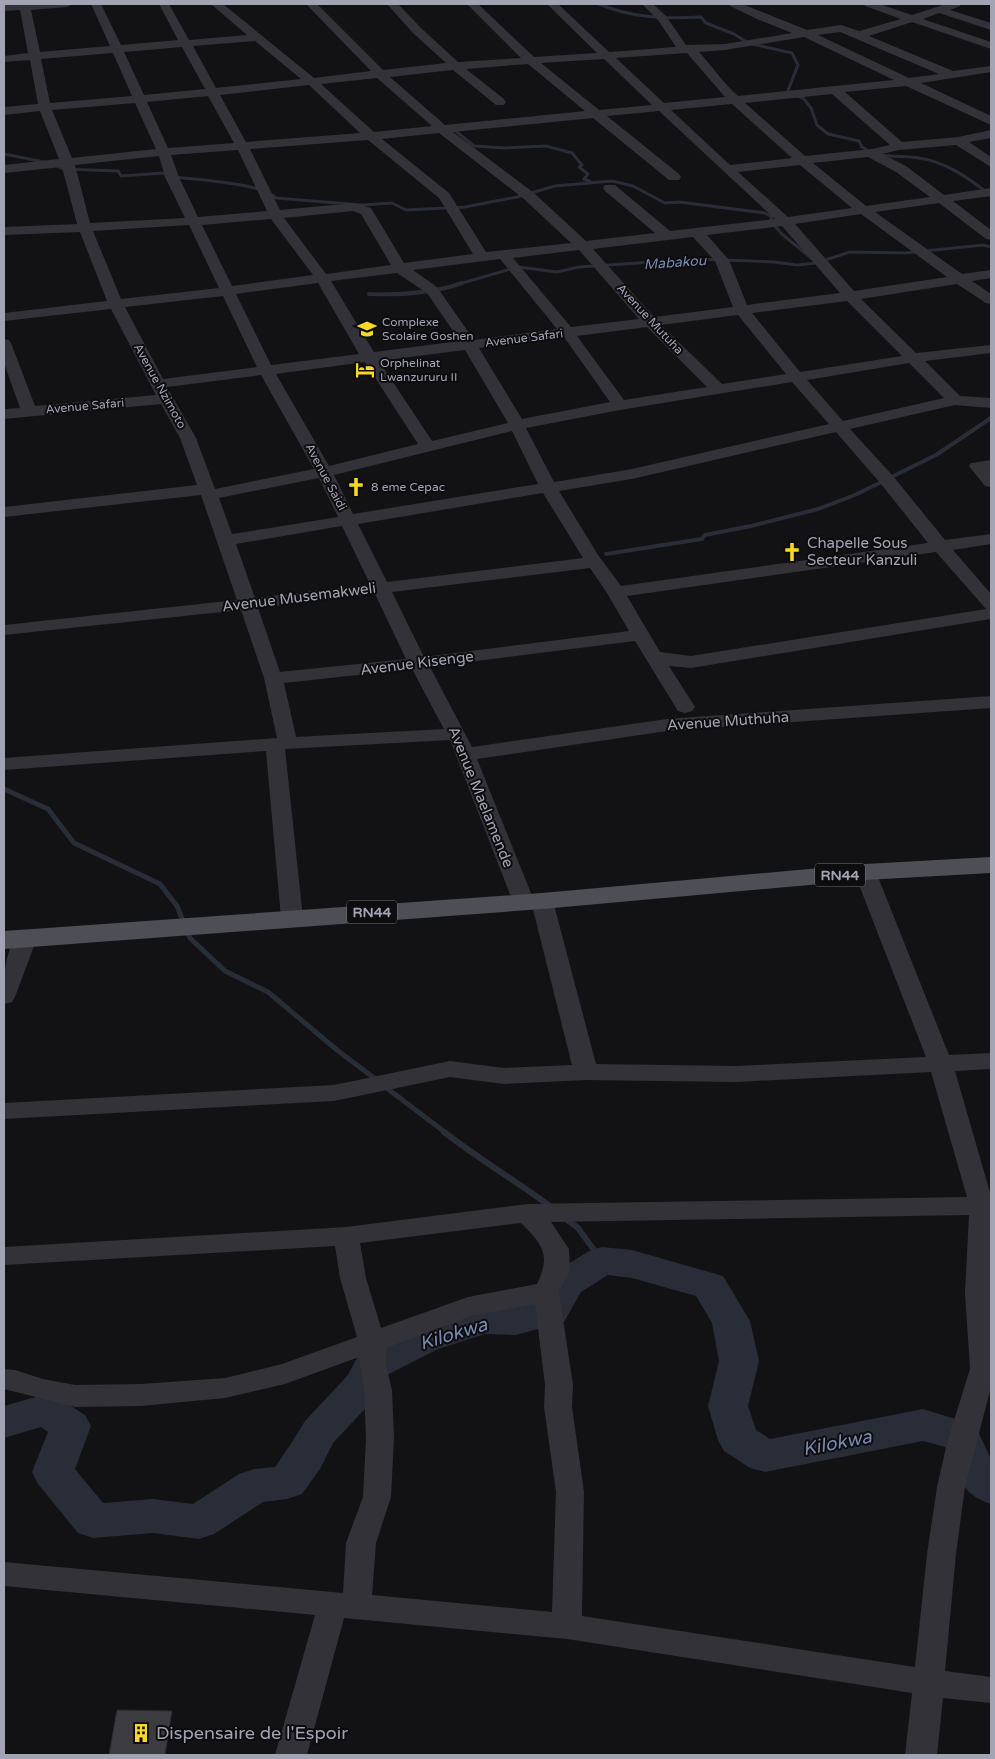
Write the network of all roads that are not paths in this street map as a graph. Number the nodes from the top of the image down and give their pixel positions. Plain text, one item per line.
1 (67, 4) edge
2 (96, 4) edge
3 (164, 4) edge
4 (217, 4) edge
5 (311, 4) edge
6 (392, 4) edge
7 (472, 4) edge
8 (552, 4) edge
9 (647, 4) edge
10 (734, 4) edge
11 (869, 4) edge
12 (956, 4) edge
13 (24, 5) edge
14 (4, 8) edge
15 (940, 10) junction
16 (910, 18) junction
17 (991, 27) edge
18 (804, 33) junction
19 (858, 34) junction
20 (258, 37) junction
21 (187, 43) junction
22 (991, 46) edge
23 (686, 48) junction
24 (118, 49) junction
25 (604, 54) junction
26 (36, 57) junction
27 (4, 59) edge
28 (530, 60) junction
29 (455, 66) junction
30 (991, 69) edge
31 (978, 71) junction
32 (381, 75) junction
33 (952, 75) junction
34 (991, 77) edge
35 (312, 82) junction
36 (907, 82) junction
37 (835, 90) junction
38 (213, 92) junction
39 (139, 99) junction
40 (734, 99) junction
41 (500, 102) dead end
42 (660, 106) junction
43 (45, 108) junction
44 (4, 111) edge
45 (596, 112) junction
46 (991, 121) edge
47 (442, 128) junction
48 (991, 134) edge
49 (371, 136) junction
50 (958, 141) junction
51 (241, 145) junction
52 (899, 146) junction
53 (164, 152) junction
54 (869, 153) junction
55 (802, 162) junction
56 (991, 163) edge
57 (68, 166) junction
58 (4, 169) edge
59 (727, 169) junction
60 (674, 177) dead end
61 (610, 188) dead end
62 (986, 193) edge
63 (939, 199) junction
64 (863, 210) junction
65 (276, 216) junction
66 (194, 222) junction
67 (774, 223) junction
68 (84, 228) junction
69 (4, 231) edge
70 (696, 232) junction
71 (666, 236) junction
72 (991, 236) edge
73 (584, 246) junction
74 (503, 254) junction
75 (482, 257) junction
76 (400, 268) junction
77 (991, 274) edge
78 (322, 278) junction
79 (959, 279) junction
80 (228, 291) junction
81 (850, 296) junction
82 (991, 300) edge
83 (116, 304) junction
84 (741, 309) junction
85 (4, 317) edge
86 (650, 322) junction
87 (568, 333) junction
88 (4, 343) edge
89 (470, 345) junction
90 (991, 349) edge
91 (370, 358) junction
92 (915, 358) junction
93 (266, 370) junction
94 (796, 377) junction
95 (157, 384) junction
96 (719, 390) junction
97 (166, 399) junction
98 (955, 400) junction
99 (991, 403) edge
100 (620, 405) junction
101 (29, 411) junction
102 (4, 414) edge
103 (517, 425) junction
104 (841, 427) junction
105 (427, 446) junction
106 (991, 465) edge
107 (324, 472) junction
108 (991, 482) edge
109 (549, 488) junction
110 (207, 492) junction
111 (4, 512) edge
112 (348, 521) junction
113 (991, 539) edge
114 (226, 540) junction
115 (940, 546) junction
116 (593, 562) junction
117 (382, 586) junction
118 (616, 592) junction
119 (246, 604) junction
120 (991, 605) edge
121 (991, 614) edge
122 (4, 630) edge
123 (639, 635) junction
124 (653, 656) junction
125 (418, 663) junction
126 (273, 678) junction
127 (991, 702) edge
128 (685, 707) dead end
129 (457, 734) junction
130 (281, 744) junction
131 (467, 754) junction
132 (4, 764) edge
133 (991, 865) edge
134 (865, 872) junction
135 (533, 902) junction
136 (292, 918) junction
137 (15, 939) edge
138 (4, 997) edge
139 (991, 1061) edge
140 (942, 1064) junction
141 (586, 1072) junction
142 (4, 1111) edge
143 (987, 1207) edge
144 (527, 1213) junction
145 (346, 1236) junction
146 (4, 1256) edge
147 (548, 1306) junction
148 (372, 1342) junction
149 (987, 1372) edge
150 (4, 1379) edge
151 (4, 1574) edge
152 (345, 1604) junction
153 (566, 1626) junction
154 (930, 1683) junction
155 (991, 1690) edge
156 (291, 1755) edge
157 (921, 1755) edge

1 - 13 street
2 - 24 street, Avenue Saidi
3 - 21 street
4 - 20 street
5 - 32 street, Avenue Mutuha
6 - 29 street
7 - 28 street
8 - 25 street
9 - 23 street
10 - 18 street
11 - 16 street
12 - 15 street
13 - 14 street
13 - 26 street, Avenue Nzimoto
15 - 16 street
15 - 17 street
16 - 19 street
16 - 22 street
18 - 19 street
18 - 23 street
18 - 36 street
19 - 33 street
20 - 21 street
20 - 35 street
21 - 24 street
21 - 38 street
23 - 25 street
23 - 40 street
24 - 26 street
24 - 39 street, Avenue Saidi
25 - 28 street
25 - 42 street
26 - 27 street
26 - 43 street, Avenue Nzimoto
28 - 29 street
28 - 45 street
29 - 32 street
29 - 41 street
30 - 31 street
31 - 33 street
31 - 34 street
32 - 35 street
32 - 47 street, Avenue Mutuha
33 - 36 street
35 - 38 street
35 - 49 street
36 - 37 street
36 - 46 street
37 - 40 street
37 - 52 street
38 - 39 street
38 - 51 street
39 - 43 street
39 - 53 street, Avenue Saidi
40 - 42 street
40 - 55 street
42 - 45 street
42 - 59 street
43 - 44 street
43 - 57 street, Avenue Nzimoto
45 - 47 street
45 - 60 street
47 - 49 street
47 - 73 street, Avenue Mutuha
48 - 50 street
49 - 51 street
49 - 75 street
50 - 52 street
50 - 56 street
51 - 53 street
51 - 65 street
52 - 54 street
53 - 57 street
53 - 66 street, Avenue Saidi
54 - 55 street
54 - 63 street
55 - 59 street
55 - 64 street
57 - 58 street
57 - 68 street, Avenue Nzimoto
59 - 67 street
61 - 71 street
62 - 63 street
63 - 64 street
63 - 72 street
64 - 67 street
64 - 79 street
65 - 66 street
65 - 76 street
65 - 78 street
66 - 68 street
66 - 80 street, Avenue Saidi
67 - 70 street
67 - 81 street
68 - 69 street
68 - 83 street, Avenue Nzimoto
70 - 71 street
70 - 84 street
71 - 73 street
73 - 74 street
73 - 86 street, Avenue Mutuha
74 - 75 street
74 - 87 street
75 - 76 street
76 - 78 street
76 - 89 street
77 - 79 street, Avenue Safari
78 - 80 street
78 - 91 street
79 - 81 street, Avenue Safari
79 - 82 street
80 - 83 street
80 - 93 street, Avenue Saidi
81 - 84 street, Avenue Safari
81 - 92 street
83 - 85 street
83 - 95 street, Avenue Nzimoto
84 - 86 street, Avenue Safari
84 - 94 street
86 - 87 street, Avenue Safari
86 - 96 street, Avenue Mutuha
87 - 89 street, Avenue Safari
87 - 100 street
88 - 101 street
89 - 91 street, Avenue Safari
89 - 103 street
90 - 92 street
91 - 93 street, Avenue Safari
91 - 105 street
92 - 94 street
92 - 98 street
93 - 95 street, Avenue Safari
93 - 107 street, Avenue Saidi
94 - 96 street
94 - 104 street
95 - 97 street, Avenue Nzimoto
96 - 100 street
97 - 101 street, Avenue Safari
97 - 110 street, Avenue Nzimoto
98 - 99 street
98 - 104 street
100 - 103 street
101 - 102 street, Avenue Safari
103 - 105 street
103 - 109 street
104 - 109 street
104 - 115 street
105 - 107 street
106 - 108 street
107 - 110 street
107 - 112 street, Avenue Saidi
109 - 112 street
109 - 116 street
110 - 111 street
110 - 114 street, Avenue Nzimoto
112 - 114 street
112 - 117 street, Avenue Saidi
113 - 115 street
114 - 119 street, Avenue Nzimoto
115 - 118 street
115 - 120 street
116 - 117 street, Avenue Musemakweli
116 - 118 street
117 - 119 street, Avenue Musemakweli
117 - 125 street, Avenue Maelamende
118 - 123 street
119 - 122 street, Avenue Musemakweli
119 - 126 street
121 - 124 street
123 - 124 street
123 - 125 street, Avenue Kisenge
124 - 128 street
125 - 126 street, Avenue Kisenge
125 - 129 street, Avenue Maelamende
126 - 130 street
127 - 131 street, Avenue Muthuha
129 - 130 street
129 - 131 street, Avenue Maelamende
130 - 132 street
130 - 136 street
131 - 135 street, Avenue Maelamende
133 - 134 main road, RN44
134 - 135 main road, RN44
134 - 140 street
135 - 136 main road, RN44
135 - 141 street, Avenue Maelamende
136 - 137 main road, RN44
137 - 138 street
139 - 140 street
140 - 141 street
140 - 143 street
141 - 142 street
143 - 144 street
143 - 149 street
144 - 145 street
144 - 147 street
145 - 146 street
145 - 148 street
147 - 148 street
147 - 153 street
148 - 150 street
148 - 152 street
149 - 154 street
151 - 152 street
152 - 153 street
152 - 156 street
153 - 154 street
154 - 155 street
154 - 157 street

